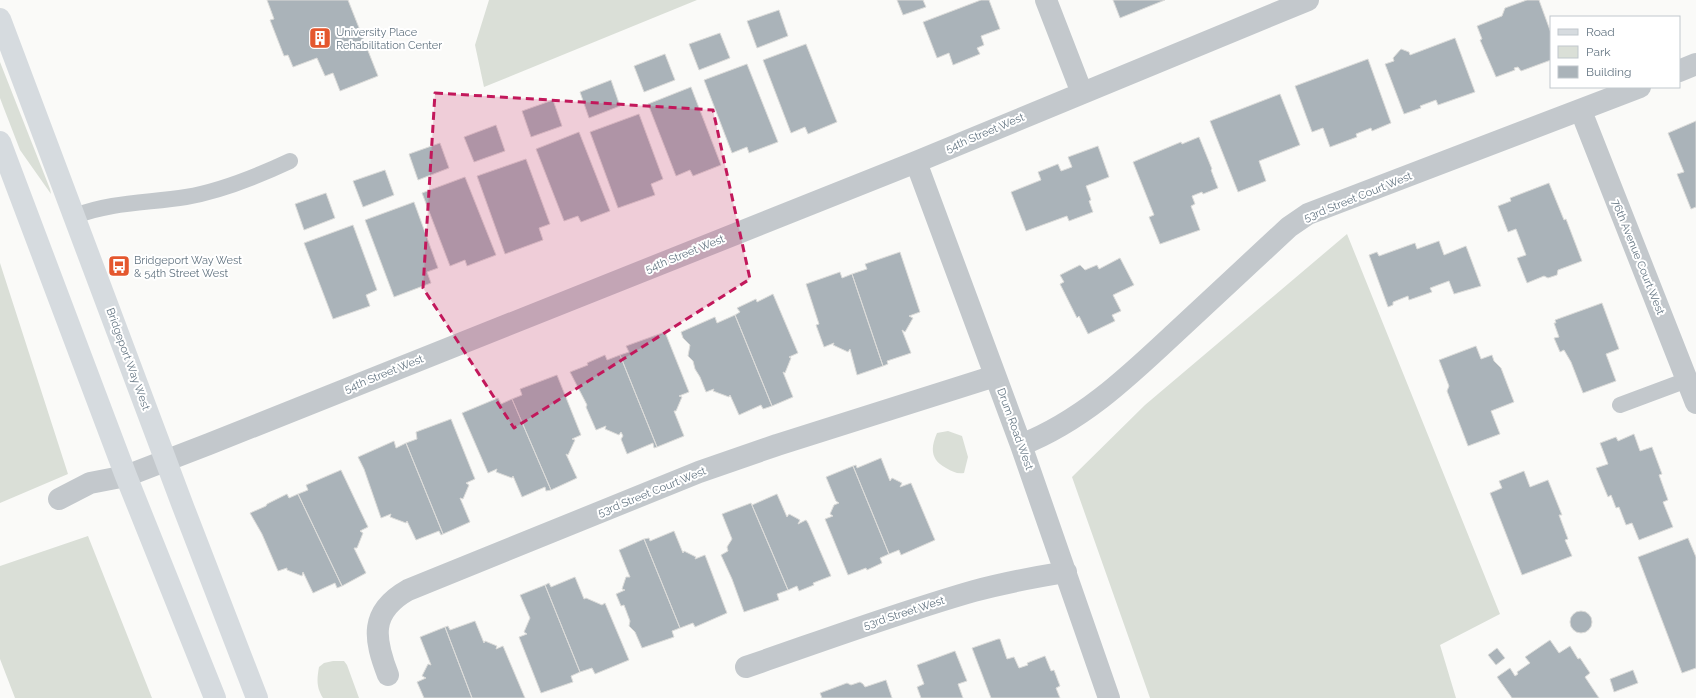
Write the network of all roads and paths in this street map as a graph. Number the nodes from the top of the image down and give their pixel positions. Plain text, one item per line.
1 (1046, 0) edge
2 (1308, 0) edge
3 (0, 19) edge
4 (1696, 64) edge
5 (1680, 71) edge
6 (1638, 88) edge
7 (1082, 93) junction
8 (1581, 111) junction
9 (0, 142) edge
10 (290, 161) dead end
11 (916, 162) junction
12 (75, 216) junction
13 (995, 376) junction
14 (1687, 380) junction
15 (1696, 403) edge
16 (1620, 405) dead end
17 (1021, 445) junction
18 (166, 460) junction
19 (126, 476) junction
20 (60, 499) dead end
21 (1066, 572) junction
22 (746, 667) dead end
23 (388, 675) dead end
24 (216, 698) edge
25 (257, 698) edge
26 (1109, 698) edge

1 - 7 street
2 - 7 street, 54th Street West
3 - 12 main road, Bridgeport Way West
4 - 5 street
6 - 8 street, 53rd Street Court West
7 - 11 street, 54th Street West
8 - 14 street, 76th Avenue Court West
8 - 17 street, 53rd Street Court West
9 - 19 main road
10 - 12 lane
11 - 13 street, Drum Road West
11 - 18 street, 54th Street West
12 - 18 main road, Bridgeport Way West
13 - 17 street, Drum Road West
13 - 23 street, 53rd Street Court West
14 - 15 street, 76th Avenue Court West
14 - 16 lane
17 - 21 street, Drum Road West
18 - 19 street, 54th Street West
18 - 25 main road, Bridgeport Way West
19 - 20 street, 54th Street West
19 - 24 main road
21 - 22 street, 53rd Street West
21 - 26 street, Drum Road West

